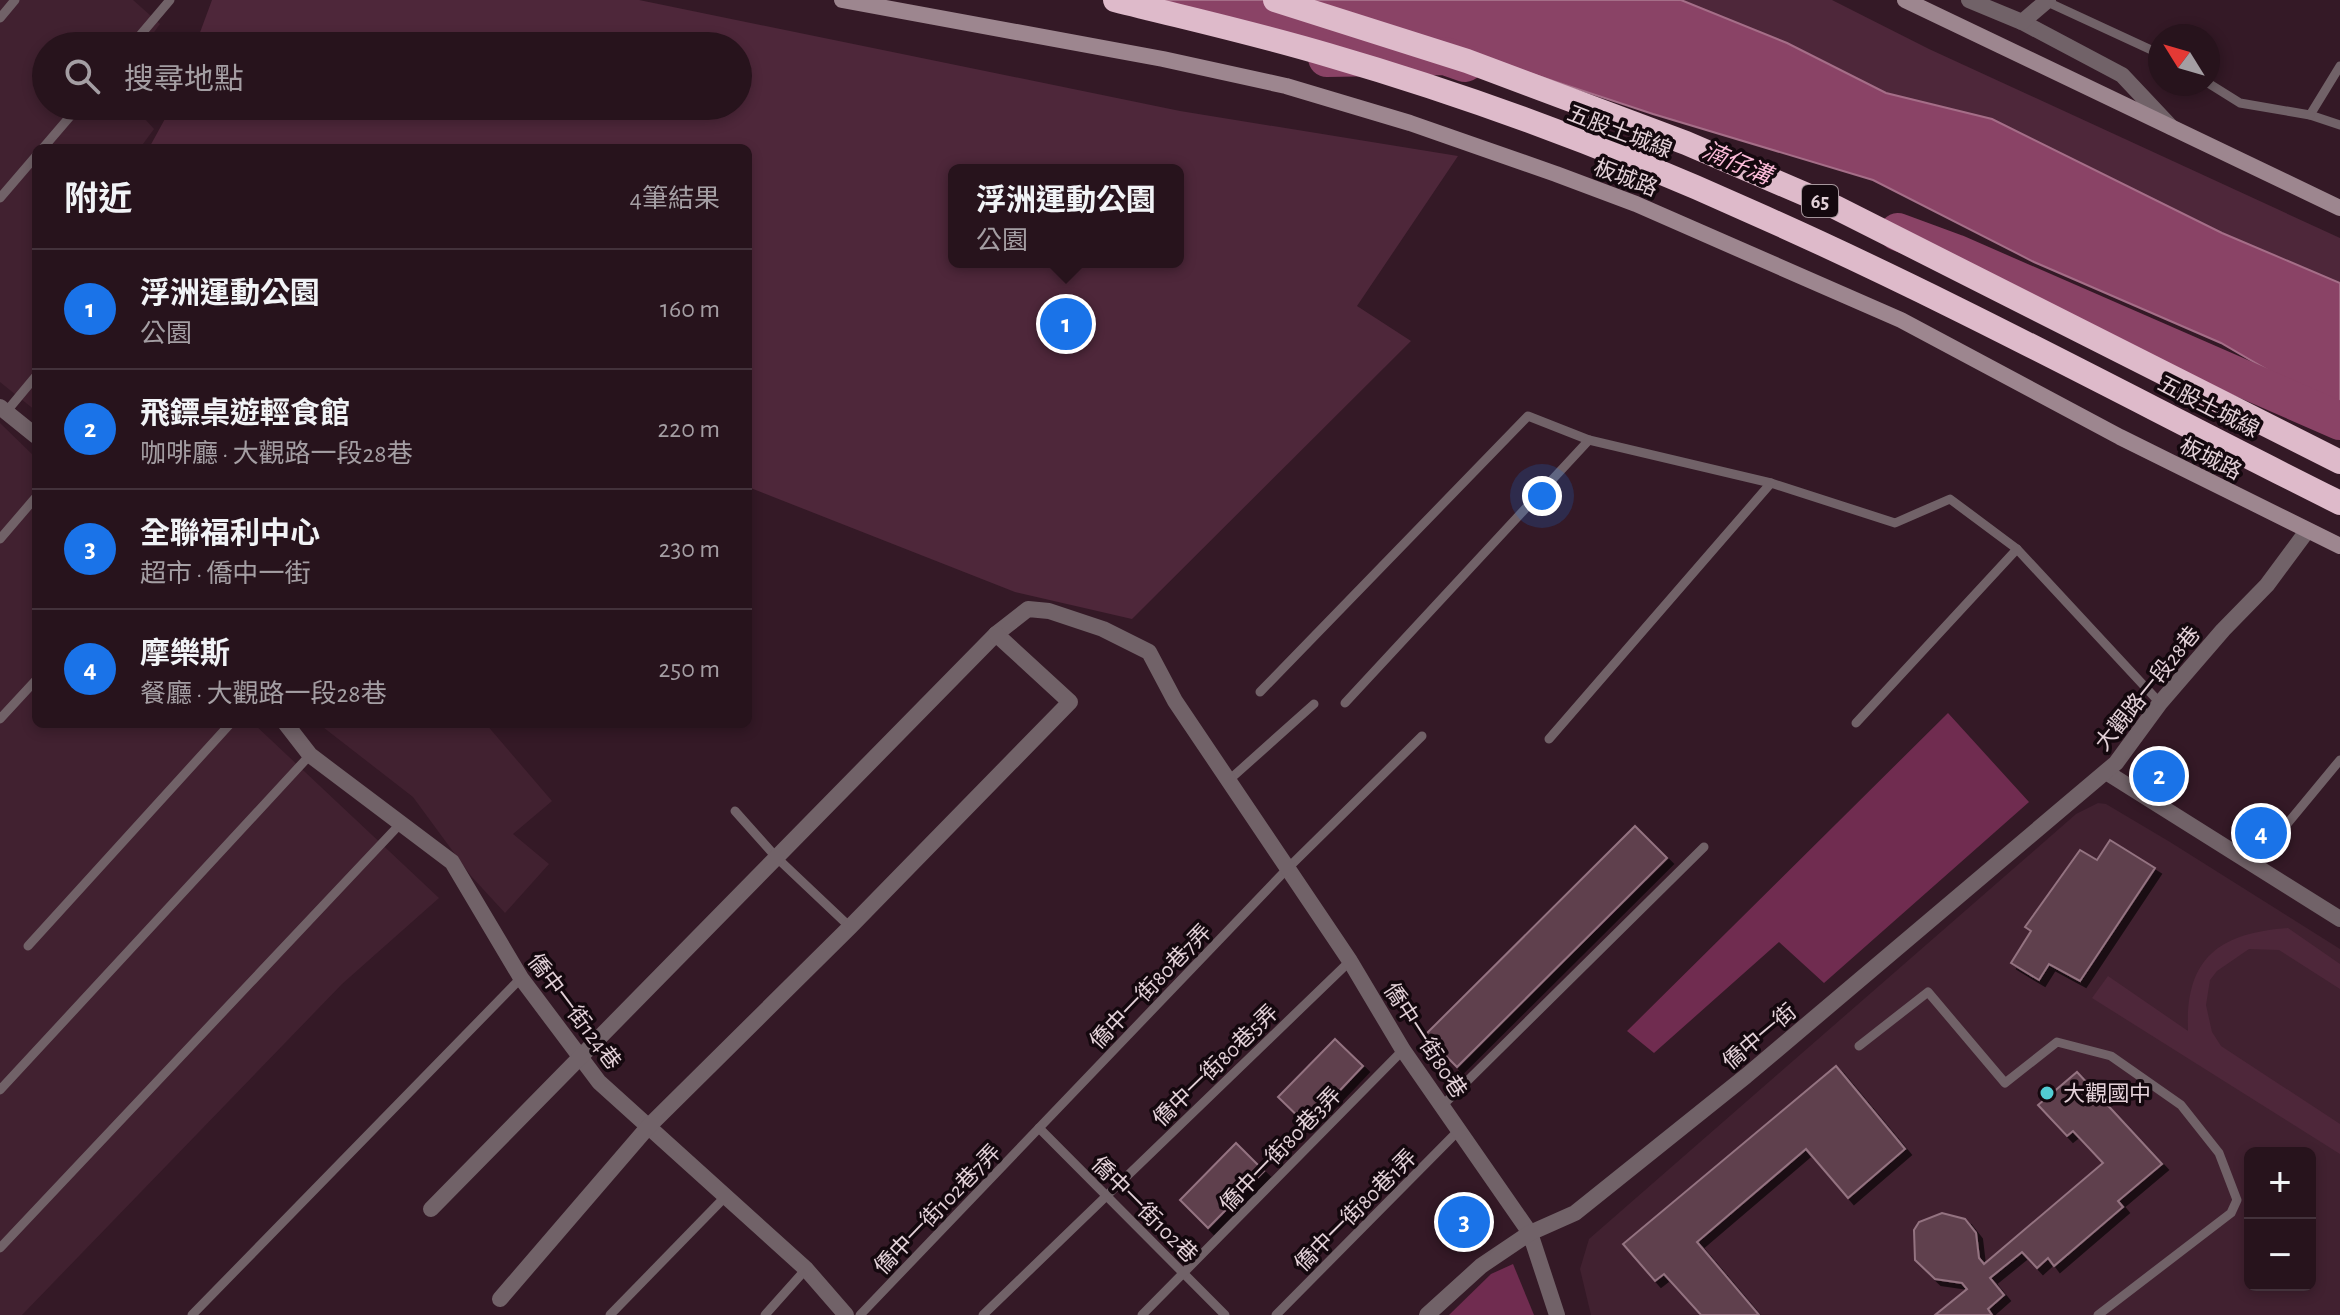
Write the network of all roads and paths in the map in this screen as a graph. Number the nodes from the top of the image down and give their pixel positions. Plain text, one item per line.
1 (15, 0) edge
2 (170, 0) edge
3 (842, 0) edge
4 (1115, 0) edge
5 (1275, 0) edge
6 (1905, 0) edge
7 (1969, 0) edge
8 (2046, 1) edge
9 (0, 18) edge
10 (2022, 22) junction
11 (143, 32) edge
12 (2148, 48) edge
13 (2340, 66) edge
14 (2220, 90) edge
15 (2310, 115) junction
16 (67, 120) edge
17 (2340, 125) edge
18 (2176, 132) junction
19 (46, 144) edge
20 (32, 161) edge
21 (0, 198) edge
22 (2340, 208) edge
23 (32, 380) edge
24 (3, 409) edge
25 (32, 433) edge
26 (1589, 440) junction
27 (2340, 462) edge
28 (1771, 483) junction
29 (32, 502) edge
30 (2340, 503) edge
31 (2307, 531) junction
32 (0, 539) edge
33 (2340, 546) edge
34 (2017, 549) junction
35 (996, 634) junction
36 (32, 684) edge
37 (1260, 692) dead end
38 (1345, 703) dead end
39 (2160, 703) junction
40 (1314, 704) dead end
41 (0, 719) edge
42 (1856, 723) dead end
43 (226, 728) edge
44 (289, 728) edge
45 (1422, 736) dead end
46 (1549, 739) dead end
47 (310, 755) junction
48 (2340, 760) edge
49 (2106, 772) junction
50 (1228, 781) junction
51 (735, 811) dead end
52 (402, 822) junction
53 (1704, 847) dead end
54 (776, 857) junction
55 (2254, 864) junction
56 (1287, 869) junction
57 (2340, 919) edge
58 (850, 927) junction
59 (28, 946) dead end
60 (1350, 961) junction
61 (521, 978) junction
62 (1859, 1046) dead end
63 (1403, 1050) junction
64 (578, 1058) junction
65 (0, 1090) edge
66 (1442, 1106) junction
67 (648, 1127) junction
68 (1039, 1128) junction
69 (1459, 1130) junction
70 (1106, 1195) junction
71 (724, 1198) junction
72 (431, 1209) dead end
73 (1530, 1233) junction
74 (0, 1248) edge
75 (806, 1269) junction
76 (1184, 1274) junction
77 (500, 1299) dead end
78 (192, 1315) edge
79 (610, 1315) edge
80 (765, 1315) edge
81 (846, 1315) edge
82 (860, 1315) edge
83 (983, 1315) edge
84 (1142, 1315) edge
85 (1225, 1315) edge
86 (1276, 1315) edge
87 (1427, 1315) edge
88 (1557, 1315) edge
89 (2098, 1315) edge

1 - 9 lane
2 - 11 lane
3 - 31 street, 板城路
4 - 30 highway, 五股土城線 / 65
5 - 27 highway, 五股土城線 / 65
6 - 18 street
7 - 10 street
8 - 10 street
8 - 12 lane
10 - 18 street
13 - 15 lane
14 - 15 lane
15 - 17 lane
16 - 19 lane
18 - 22 street
20 - 21 lane
23 - 24 lane
24 - 25 street
26 - 28 lane
26 - 37 lane
26 - 38 lane
28 - 34 lane
28 - 46 lane
29 - 32 lane
31 - 33 street, 板城路
31 - 39 street, 大觀路一段28巷
34 - 39 lane
34 - 42 lane
35 - 50 street, 僑中一街80巷
35 - 54 street, 僑中一街80巷
35 - 58 street
36 - 41 lane
39 - 49 street, 大觀路一段28巷
40 - 50 lane
43 - 59 lane
44 - 47 street, 僑中一街124巷
45 - 56 lane, 僑中一街80巷7弄
47 - 52 street, 僑中一街124巷
47 - 65 lane
48 - 55 lane
49 - 55 street, 大觀路一段28巷
49 - 73 street, 僑中一街
50 - 56 street, 僑中一街80巷
51 - 54 lane
52 - 61 street, 僑中一街124巷
52 - 74 lane
53 - 66 lane
54 - 58 lane
54 - 64 street, 僑中一街80巷
55 - 57 street, 大觀路一段28巷
56 - 60 street, 僑中一街80巷
56 - 68 lane, 僑中一街80巷7弄
58 - 67 street
60 - 63 street, 僑中一街80巷
60 - 70 lane, 僑中一街80巷5弄
61 - 64 street, 僑中一街124巷
61 - 78 lane
62 - 89 lane
63 - 66 street, 僑中一街80巷
63 - 76 lane, 僑中一街80巷3弄
64 - 67 street, 僑中一街124巷
64 - 72 street, 僑中一街80巷
66 - 69 street, 僑中一街80巷
67 - 71 street, 僑中一街124巷
67 - 77 street
68 - 70 lane, 僑中一街102巷
68 - 82 lane, 僑中一街102巷7弄
69 - 73 street, 僑中一街80巷
69 - 86 lane, 僑中一街80巷1弄
70 - 76 lane, 僑中一街102巷
70 - 83 lane, 僑中一街80巷5弄
71 - 75 street, 僑中一街124巷
71 - 79 lane
73 - 87 street, 僑中一街
73 - 88 street, 僑中一街80巷
75 - 80 lane
75 - 81 street, 僑中一街124巷
76 - 84 lane, 僑中一街80巷3弄
76 - 85 lane, 僑中一街102巷

